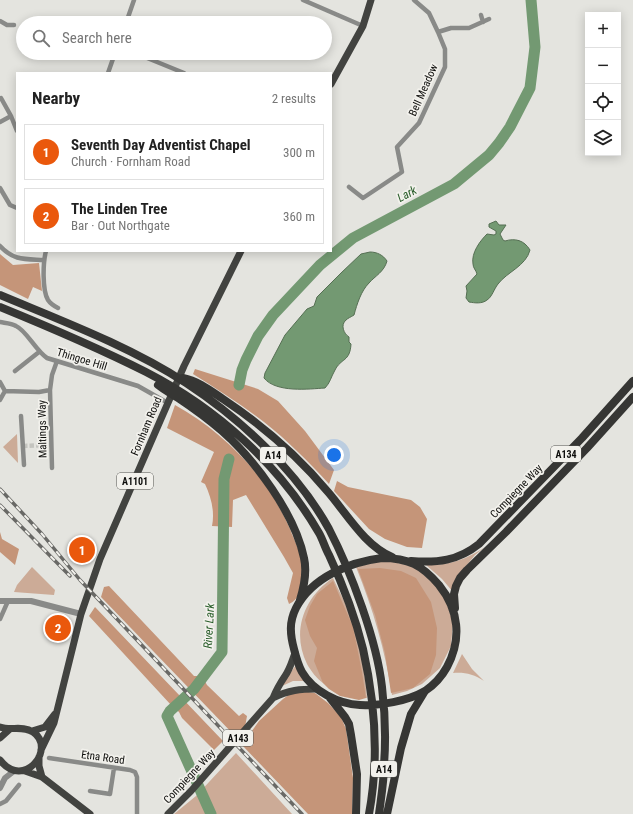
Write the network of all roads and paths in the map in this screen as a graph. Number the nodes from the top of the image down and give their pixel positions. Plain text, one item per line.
1 (134, 0) edge
2 (303, 0) edge
3 (414, 0) edge
4 (372, 2) edge
5 (481, 15) dead end
6 (128, 16) edge
7 (489, 19) dead end
8 (0, 21) edge
9 (483, 22) junction
10 (14, 25) dead end
11 (362, 26) junction
12 (438, 32) junction
13 (113, 60) edge
14 (152, 60) edge
15 (108, 72) edge
16 (182, 72) edge
17 (332, 82) edge
18 (1, 98) dead end
19 (11, 116) junction
20 (0, 122) edge
21 (16, 128) edge
22 (349, 187) dead end
23 (0, 188) edge
24 (16, 208) edge
25 (0, 246) edge
26 (46, 252) edge
27 (241, 252) edge
28 (44, 260) junction
29 (0, 295) edge
30 (0, 307) edge
31 (58, 308) dead end
32 (0, 322) edge
33 (39, 352) junction
34 (57, 361) junction
35 (15, 371) dead end
36 (186, 381) junction
37 (633, 381) edge
38 (0, 382) edge
39 (50, 390) junction
40 (5, 391) junction
41 (180, 396) junction
42 (633, 397) edge
43 (0, 400) edge
44 (168, 403) junction
45 (21, 416) dead end
46 (24, 465) dead end
47 (52, 468) dead end
48 (394, 558) junction
49 (410, 561) junction
50 (0, 601) edge
51 (8, 601) junction
52 (297, 607) junction
53 (455, 613) junction
54 (81, 614) junction
55 (0, 619) edge
56 (295, 653) junction
57 (318, 689) junction
58 (425, 691) junction
59 (328, 696) junction
60 (273, 698) junction
61 (57, 712) junction
62 (0, 727) edge
63 (10, 729) junction
64 (32, 732) junction
65 (0, 738) edge
66 (40, 754) junction
67 (49, 758) dead end
68 (0, 760) edge
69 (114, 768) junction
70 (24, 770) junction
71 (14, 771) junction
72 (42, 777) junction
73 (19, 785) dead end
74 (0, 788) edge
75 (90, 791) dead end
76 (110, 794) junction
77 (110, 801) dead end
78 (0, 804) edge
79 (90, 814) edge
80 (137, 814) edge
81 (168, 814) edge
82 (356, 814) edge
83 (368, 814) edge
84 (379, 814) edge
85 (387, 814) edge

1 - 6 street
2 - 11 street
3 - 12 street, Bell Meadow
4 - 11 main road
5 - 9 street
7 - 9 street
8 - 10 street
9 - 12 street
11 - 17 main road
12 - 22 street, Bell Meadow
13 - 15 street
14 - 16 street
18 - 19 street
19 - 20 street
19 - 21 street
23 - 24 street
25 - 28 street
26 - 28 street
27 - 44 main road, Fornham Road / A1101
28 - 31 street
29 - 36 highway, A14
30 - 41 highway, A14
32 - 33 street, Thingoe Hill
33 - 34 street, Thingoe Hill
33 - 35 street
34 - 39 street, Maltings Way
34 - 44 street, Thingoe Hill
36 - 48 highway, A14
36 - 84 highway, A14
37 - 49 highway, Compiegne Way / A134
38 - 40 street
39 - 40 street, Maltings Way
39 - 47 street, Maltings Way
40 - 43 street
41 - 52 highway, A14
41 - 83 highway, A14
42 - 53 highway, Compiegne Way / A134
44 - 54 main road, Fornham Road / A1101
45 - 46 street
48 - 49 highway, Compiegne Way
48 - 52 highway
49 - 53 highway
50 - 51 street
51 - 54 street
51 - 55 street
52 - 56 highway
53 - 58 highway, Compiegne Way
54 - 61 main road, A1101
56 - 57 highway
56 - 60 main road, Compiegne Way / A143
57 - 59 highway
57 - 60 main road, Compiegne Way / A143
58 - 59 highway
58 - 85 highway, A14
59 - 82 highway, A14
60 - 81 main road, Compiegne Way / A143
61 - 64 main road, A1101
61 - 66 main road, A1101
62 - 63 main road
63 - 64 main road
63 - 65 main road
64 - 66 main road
66 - 70 main road
66 - 72 main road
67 - 69 street, Etna Road
68 - 71 main road
69 - 76 street
69 - 80 street, Etna Road
70 - 71 main road
70 - 72 main road
71 - 74 street
72 - 79 main road
73 - 78 street
75 - 76 street
76 - 77 street

